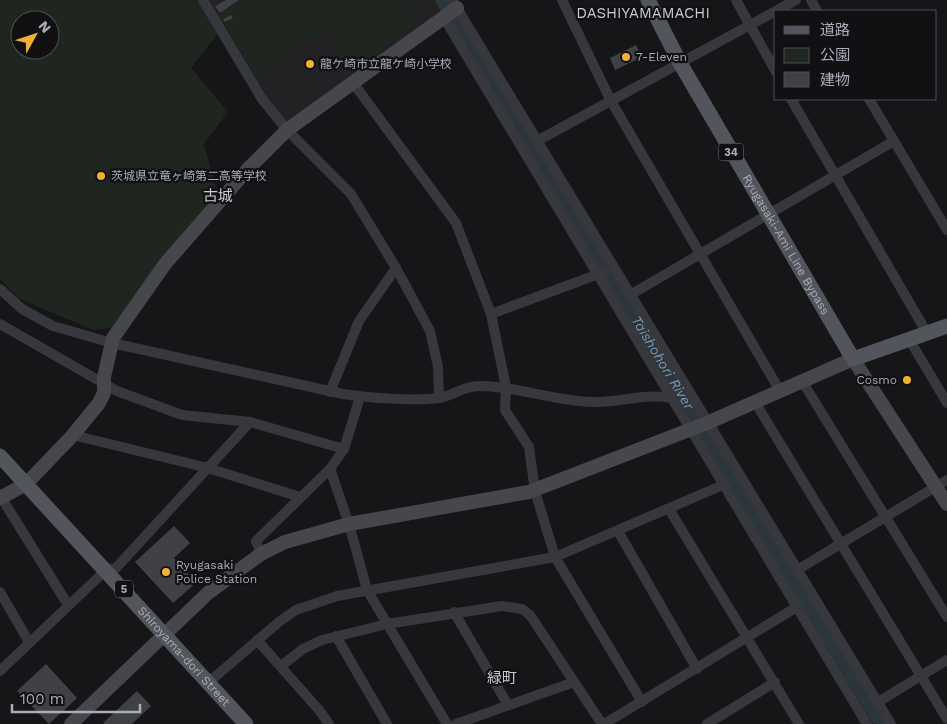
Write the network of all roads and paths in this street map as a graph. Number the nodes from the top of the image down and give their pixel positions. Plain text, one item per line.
1 (203, 0) edge
2 (562, 0) edge
3 (648, 0) edge
4 (736, 0) edge
5 (796, 0) edge
6 (454, 4) edge
7 (778, 10) edge
8 (774, 12) edge
9 (444, 18) junction
10 (749, 26) junction
11 (680, 63) junction
12 (774, 69) edge
13 (354, 84) junction
14 (792, 100) edge
15 (870, 100) edge
16 (611, 101) junction
17 (287, 130) junction
18 (537, 141) junction
19 (894, 141) junction
20 (835, 176) junction
21 (768, 214) junction
22 (947, 230) edge
23 (700, 254) junction
24 (396, 268) junction
25 (606, 271) junction
26 (0, 289) edge
27 (630, 295) junction
28 (490, 314) junction
29 (0, 324) edge
30 (947, 326) edge
31 (927, 333) junction
32 (909, 339) junction
33 (112, 343) junction
34 (853, 359) junction
35 (802, 381) junction
36 (104, 384) junction
37 (506, 386) junction
38 (780, 391) junction
39 (330, 392) junction
40 (360, 397) junction
41 (439, 398) junction
42 (671, 398) junction
43 (755, 402) junction
44 (947, 403) edge
45 (696, 404) junction
46 (681, 411) junction
47 (250, 422) junction
48 (707, 423) junction
49 (690, 430) junction
50 (72, 436) junction
51 (344, 448) junction
52 (0, 456) edge
53 (208, 468) junction
54 (330, 469) junction
55 (942, 483) edge
56 (26, 484) junction
57 (723, 485) junction
58 (535, 490) junction
59 (300, 497) junction
60 (0, 498) edge
61 (947, 504) edge
62 (669, 509) junction
63 (886, 516) junction
64 (348, 524) junction
65 (618, 531) junction
66 (840, 544) junction
67 (261, 554) junction
68 (555, 557) junction
69 (106, 570) junction
70 (797, 570) junction
71 (805, 586) junction
72 (367, 590) junction
73 (0, 592) edge
74 (791, 594) junction
75 (68, 605) junction
76 (797, 607) junction
77 (454, 612) junction
78 (947, 617) edge
79 (387, 624) junction
80 (165, 634) junction
81 (336, 636) junction
82 (748, 638) junction
83 (257, 640) junction
84 (29, 642) junction
85 (947, 660) edge
86 (281, 666) junction
87 (697, 669) junction
88 (0, 671) edge
89 (921, 676) junction
90 (209, 682) junction
91 (574, 682) junction
92 (775, 682) junction
93 (642, 702) junction
94 (878, 702) junction
95 (508, 705) junction
96 (947, 719) edge
97 (71, 724) edge
98 (246, 724) edge
99 (328, 724) edge
100 (387, 724) edge
101 (447, 724) edge
102 (456, 724) edge
103 (603, 724) edge
104 (707, 724) edge
105 (799, 724) edge
106 (866, 724) edge
107 (890, 724) edge

1 - 17 street
2 - 16 street
3 - 11 main road, Ryugasaki-Ami Line Bypass / 34
4 - 10 street
5 - 7 street
6 - 9 street
6 - 18 street
8 - 10 street
9 - 13 street
9 - 25 street
10 - 11 street
10 - 12 street
11 - 16 street
11 - 21 main road, Ryugasaki-Ami Line Bypass / 34
13 - 17 street
13 - 28 street
14 - 20 street
15 - 19 street
16 - 18 street
16 - 23 street
17 - 24 street
17 - 33 street
18 - 25 street
19 - 20 street
19 - 22 street
20 - 21 street
20 - 31 street
21 - 23 street
21 - 34 main road, Ryugasaki-Ami Line Bypass / 34
23 - 27 street
23 - 38 street
24 - 39 street
24 - 41 street
25 - 27 street
25 - 28 street
25 - 42 street
26 - 33 street
27 - 45 street
28 - 37 street
29 - 36 street
30 - 31 main road
31 - 32 main road
32 - 34 main road
32 - 44 street
33 - 36 street
33 - 39 street
34 - 35 street
34 - 55 street
35 - 38 street
35 - 63 street
36 - 47 street
36 - 50 street
37 - 41 street
37 - 42 street
37 - 58 street
38 - 43 street
39 - 40 street
40 - 41 street
40 - 51 street
42 - 46 street
43 - 48 street
43 - 66 street
45 - 46 street
45 - 48 street
46 - 49 street
47 - 51 street
47 - 53 street
48 - 49 street
48 - 70 street
49 - 57 street
49 - 58 street
50 - 53 street
50 - 56 street
51 - 54 street
52 - 56 main road, Shiroyama-dori Street / 5
53 - 59 street
53 - 69 street
54 - 59 street
54 - 64 street
55 - 61 street
55 - 63 street
56 - 60 street
56 - 69 main road, Shiroyama-dori Street / 5
57 - 62 street
57 - 74 street
58 - 64 street
58 - 68 street
59 - 67 street
60 - 75 street
62 - 65 street
62 - 82 street
63 - 66 street
63 - 78 street
64 - 67 street
64 - 72 street
65 - 68 street
65 - 87 street
66 - 70 street
66 - 89 street
67 - 80 street
68 - 72 street
68 - 93 street
69 - 75 street
69 - 80 main road, Shiroyama-dori Street / 5
70 - 71 street
71 - 74 street
71 - 94 street
72 - 79 street
72 - 83 street
73 - 84 street
74 - 76 street
75 - 84 street
76 - 82 street
76 - 106 street
77 - 79 street
77 - 91 street
77 - 95 street
79 - 81 street
79 - 101 street
80 - 90 main road, Shiroyama-dori Street / 5
80 - 97 street
81 - 86 street
81 - 100 street
82 - 87 street
82 - 92 street
83 - 86 street
83 - 90 street
84 - 88 street
85 - 89 street
86 - 99 street
87 - 93 street
89 - 94 street
89 - 96 street
90 - 98 main road, Shiroyama-dori Street / 5
91 - 95 street
91 - 103 street
92 - 104 street
92 - 105 street
93 - 103 street
94 - 107 street
95 - 102 street

